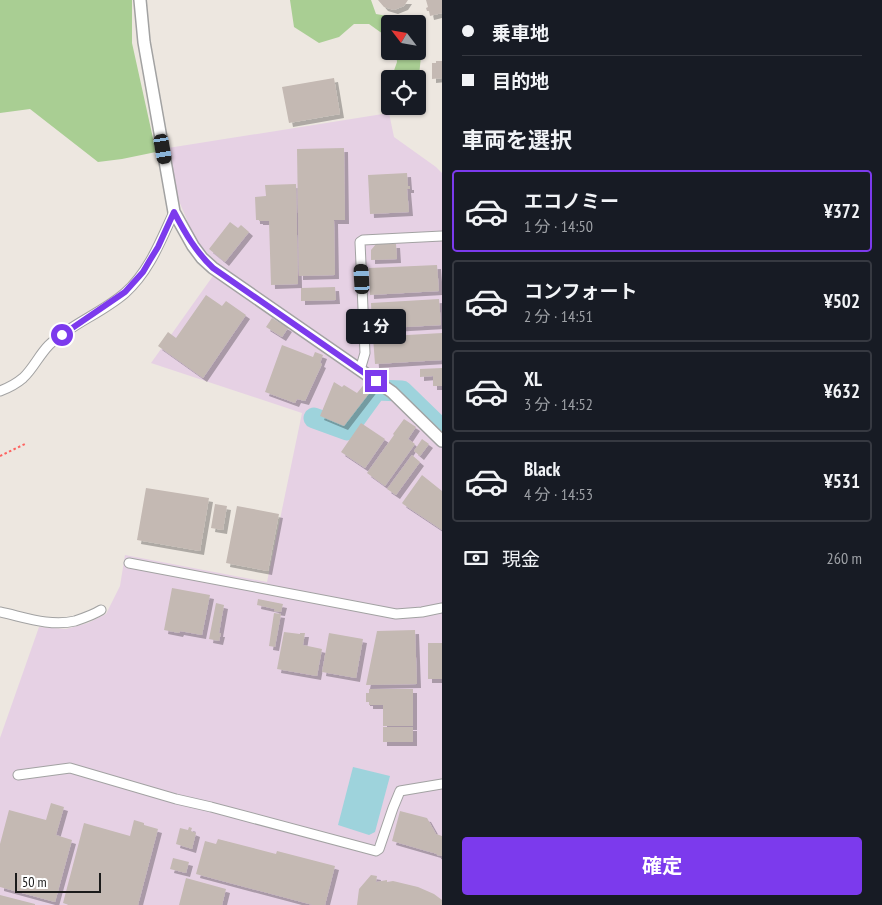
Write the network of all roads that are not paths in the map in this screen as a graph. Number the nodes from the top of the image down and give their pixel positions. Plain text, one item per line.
1 (140, 0) edge
2 (174, 212) junction
3 (442, 236) edge
4 (360, 370) junction
5 (0, 391) edge
6 (442, 439) edge
7 (129, 563) dead end
8 (442, 608) edge
9 (101, 610) dead end
10 (0, 612) edge
11 (18, 775) dead end
12 (442, 784) edge

1 - 2 street
2 - 4 street
2 - 5 street
3 - 4 street
4 - 6 street
7 - 8 street
9 - 10 street
11 - 12 street

